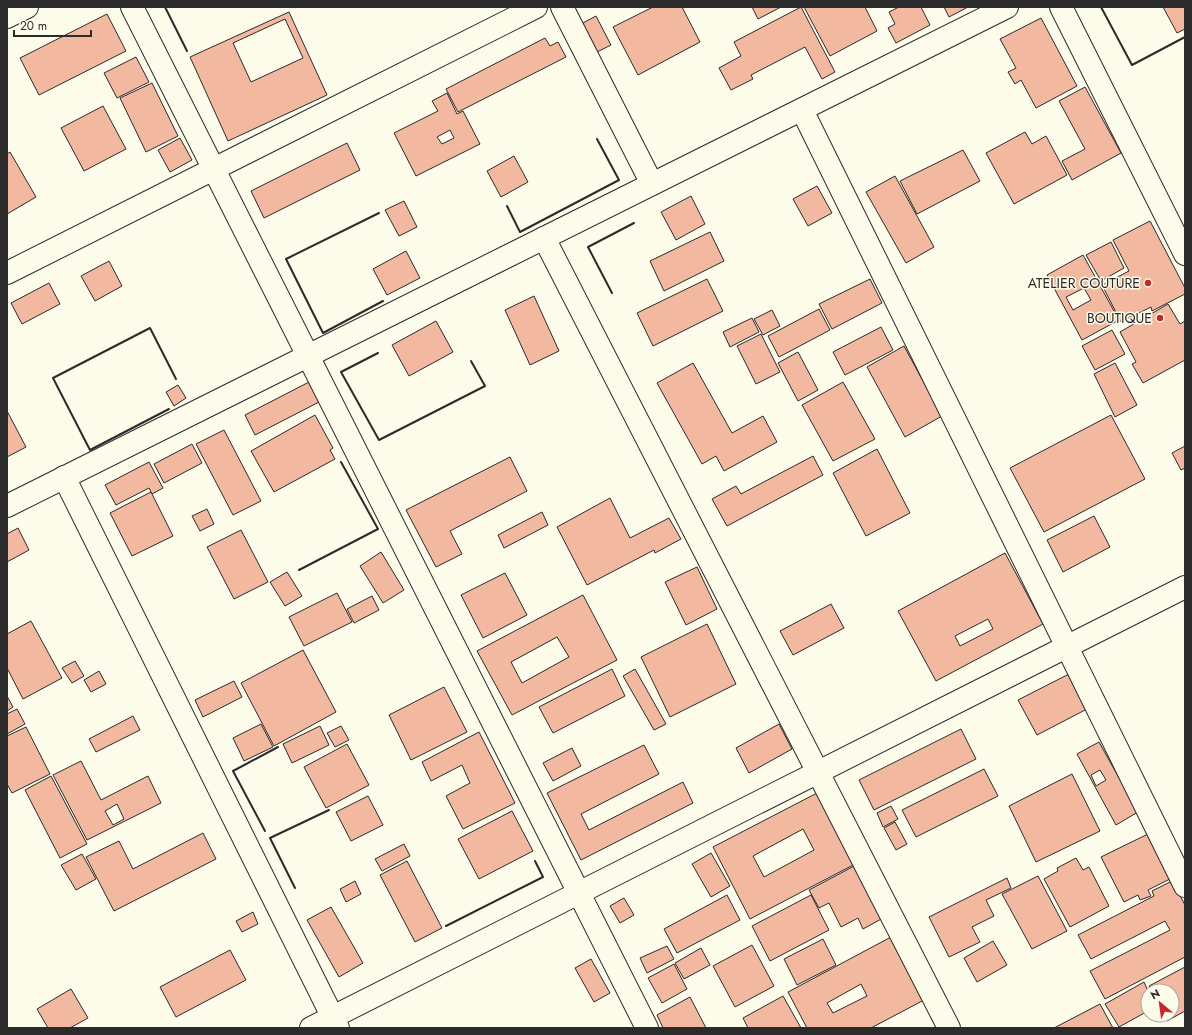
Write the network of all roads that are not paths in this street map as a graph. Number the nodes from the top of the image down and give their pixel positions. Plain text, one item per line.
1 (27, 7) edge
2 (132, 7) edge
3 (536, 7) edge
4 (562, 7) edge
5 (1007, 7) edge
6 (1061, 7) edge
7 (7, 17) edge
8 (802, 110) junction
9 (214, 169) junction
10 (652, 184) junction
11 (544, 238) junction
12 (1185, 254) edge
13 (7, 273) edge
14 (308, 356) junction
15 (64, 477) junction
16 (7, 506) edge
17 (1185, 586) edge
18 (1066, 646) junction
19 (818, 772) junction
20 (1177, 850) edge
21 (1185, 886) edge
22 (579, 893) junction
23 (335, 1023) edge
24 (311, 1028) edge
25 (647, 1028) edge
26 (949, 1028) edge

1 - 7 street
2 - 9 street
3 - 9 street
4 - 10 street
5 - 8 street
6 - 12 street
8 - 10 street
8 - 18 street
9 - 13 street
9 - 14 street
10 - 11 street
11 - 14 street
11 - 19 street
14 - 15 street
14 - 22 street
15 - 16 street
15 - 23 street
17 - 18 street
18 - 19 street
18 - 20 street
19 - 22 street
19 - 26 street
20 - 21 street
22 - 23 street
22 - 25 street
23 - 24 street

